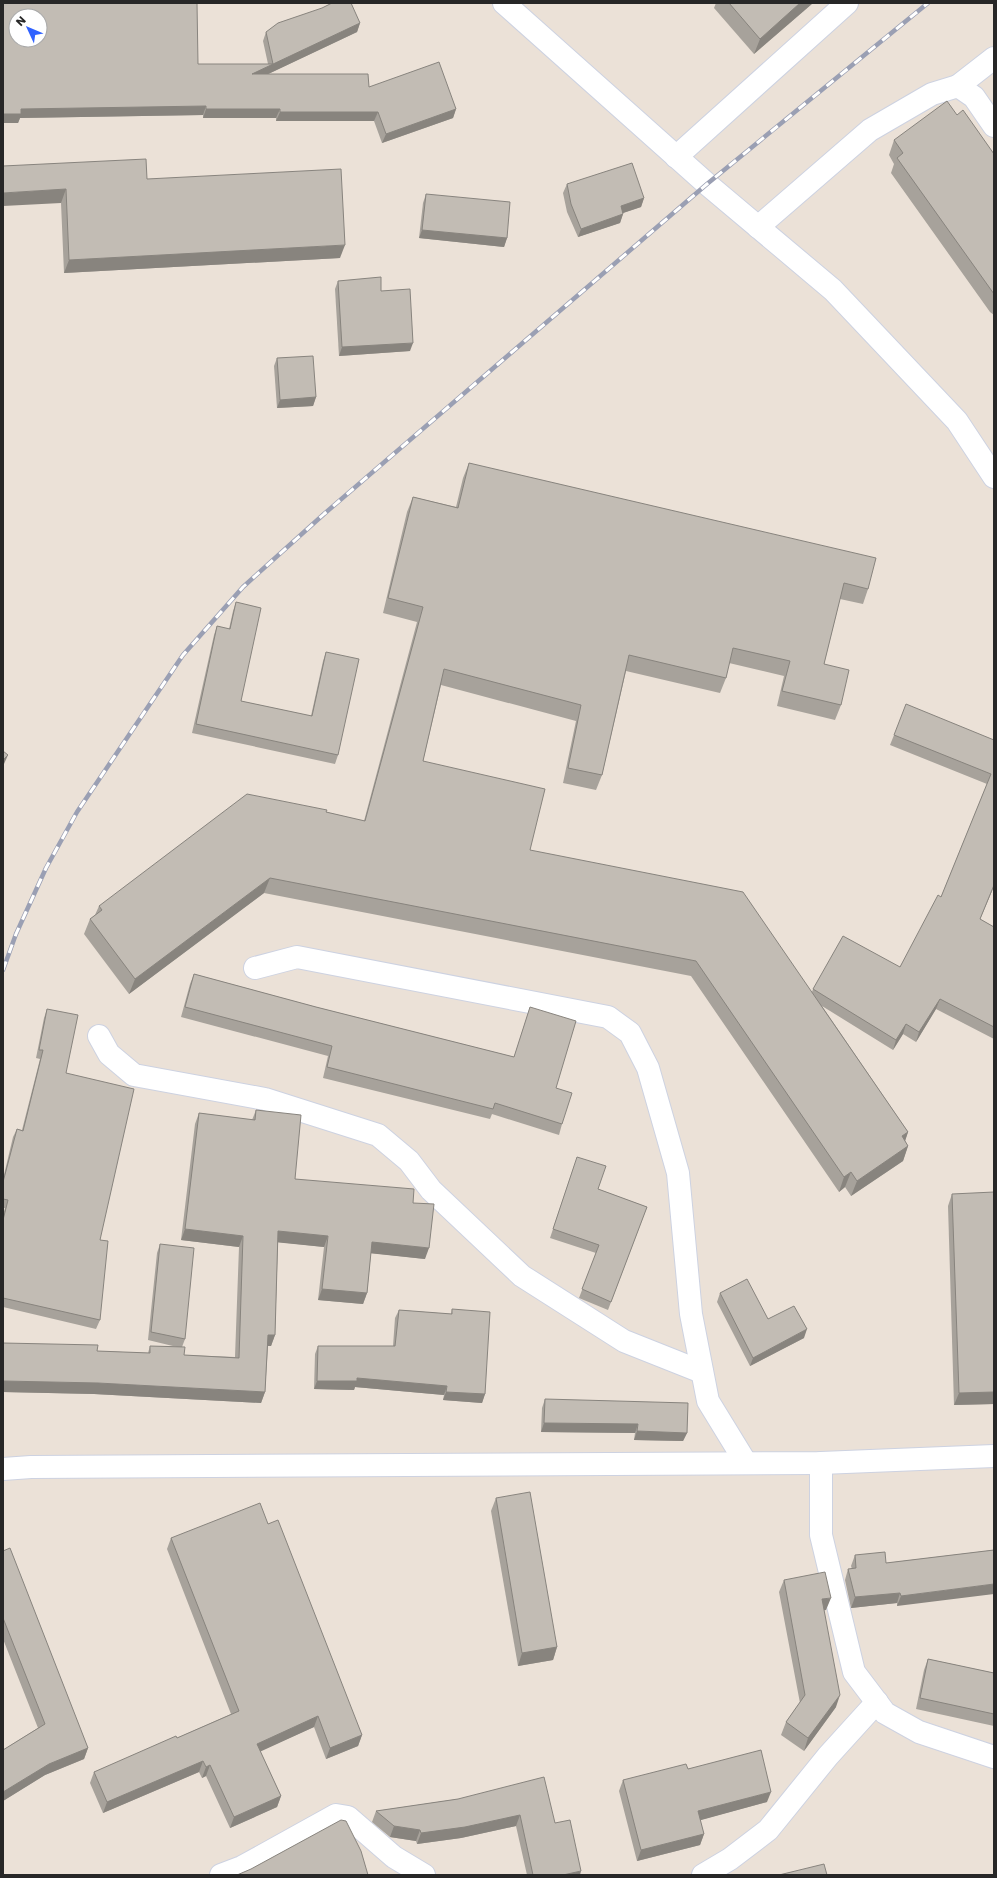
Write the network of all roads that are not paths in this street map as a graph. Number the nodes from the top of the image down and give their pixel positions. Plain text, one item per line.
1 (504, 3) edge
2 (847, 3) edge
3 (994, 58) edge
4 (958, 86) junction
5 (994, 126) edge
6 (676, 157) junction
7 (758, 227) junction
8 (994, 477) edge
9 (255, 968) dead end
10 (99, 1036) dead end
11 (702, 1372) junction
12 (994, 1456) edge
13 (746, 1463) junction
14 (821, 1463) junction
15 (3, 1469) edge
16 (878, 1702) junction
17 (994, 1757) edge
18 (731, 1867) edge
19 (221, 1875) edge
20 (424, 1875) edge
21 (703, 1875) edge

1 - 6 street
2 - 6 street
3 - 4 street
4 - 5 street
4 - 7 street
6 - 7 street
7 - 8 street
9 - 11 street
10 - 11 street
11 - 13 street
12 - 14 street
13 - 14 street
13 - 15 street
14 - 16 street
16 - 17 street
16 - 18 street
18 - 21 street
19 - 20 street

